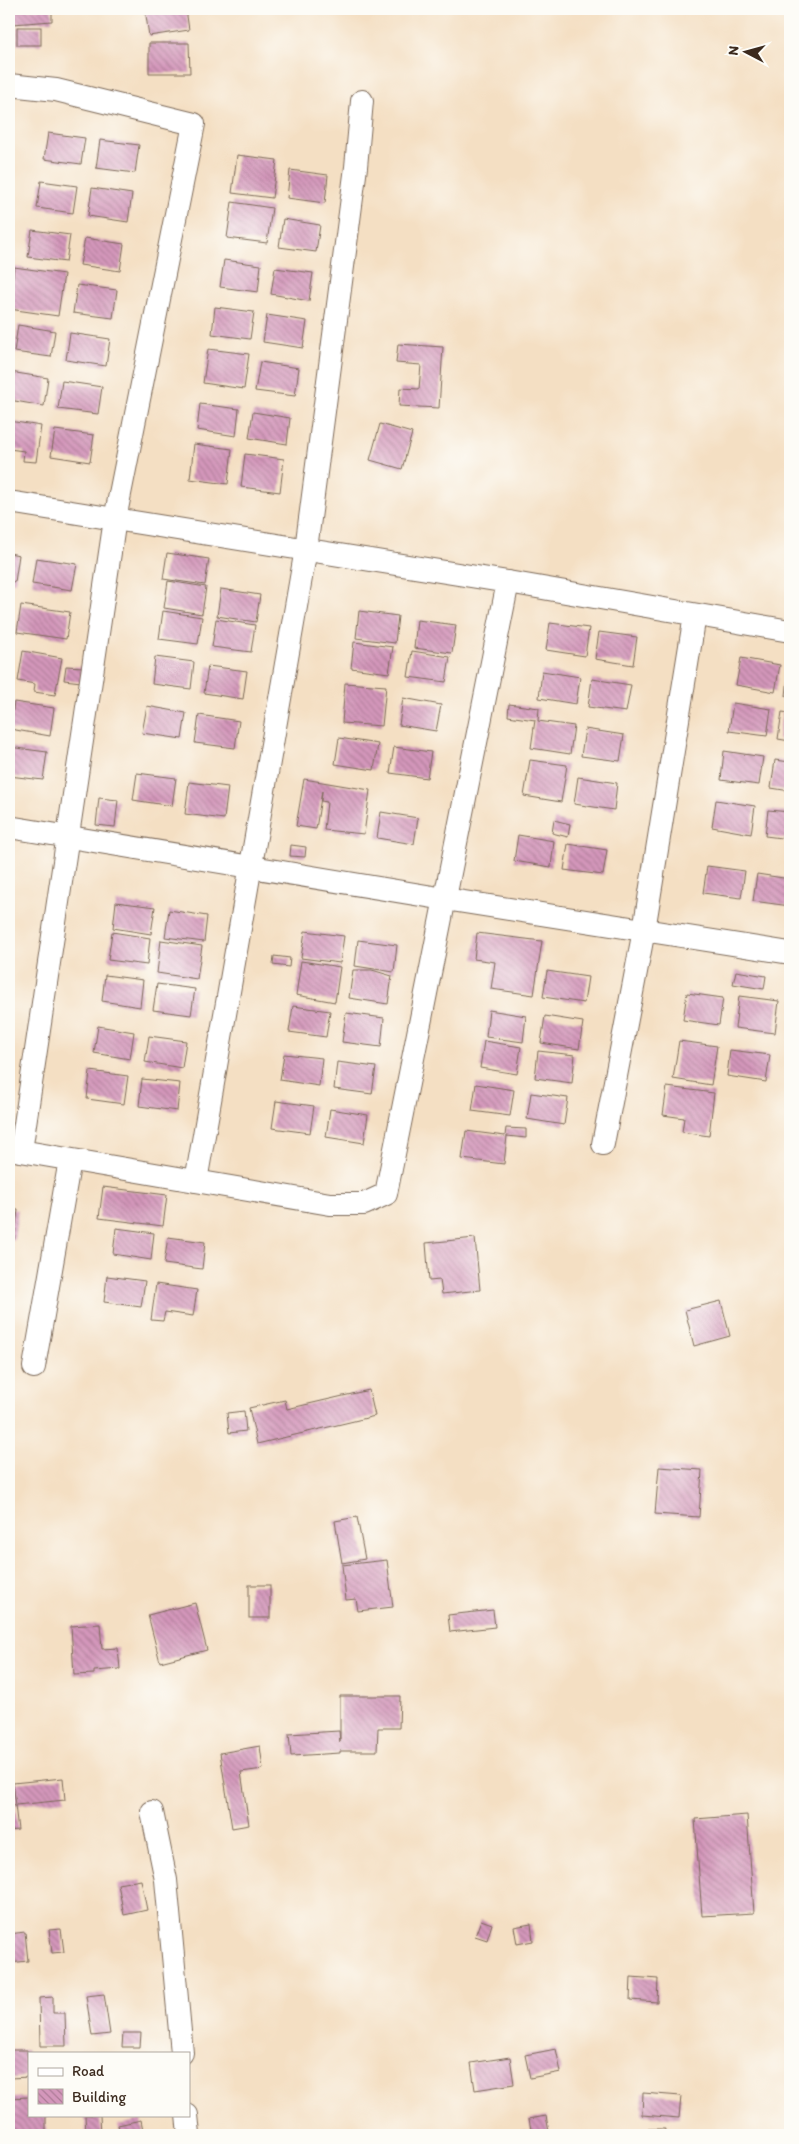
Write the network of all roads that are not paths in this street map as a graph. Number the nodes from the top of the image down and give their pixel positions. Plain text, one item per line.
1 (9, 85) edge
2 (362, 102) dead end
3 (9, 502) edge
4 (115, 519) junction
5 (306, 550) junction
6 (508, 582) junction
7 (695, 614) junction
8 (790, 631) edge
9 (9, 826) edge
10 (68, 835) junction
11 (250, 867) junction
12 (445, 899) junction
13 (644, 930) junction
14 (790, 953) edge
15 (603, 1144) dead end
16 (15, 1150) edge
17 (70, 1160) junction
18 (196, 1181) junction
19 (34, 1367) dead end
20 (152, 1812) dead end
21 (182, 2052) edge
22 (187, 2116) edge
23 (189, 2135) edge

1 - 4 street
2 - 5 street
3 - 4 street
4 - 5 street
4 - 10 street
5 - 6 street
5 - 11 street
6 - 7 street
6 - 12 street
7 - 8 street
7 - 13 street
9 - 10 street
10 - 11 street
10 - 16 street
11 - 12 street
11 - 18 street
12 - 13 street
12 - 18 street
13 - 14 street
13 - 15 street
16 - 17 street
17 - 18 street
17 - 19 street
20 - 21 street
22 - 23 street

